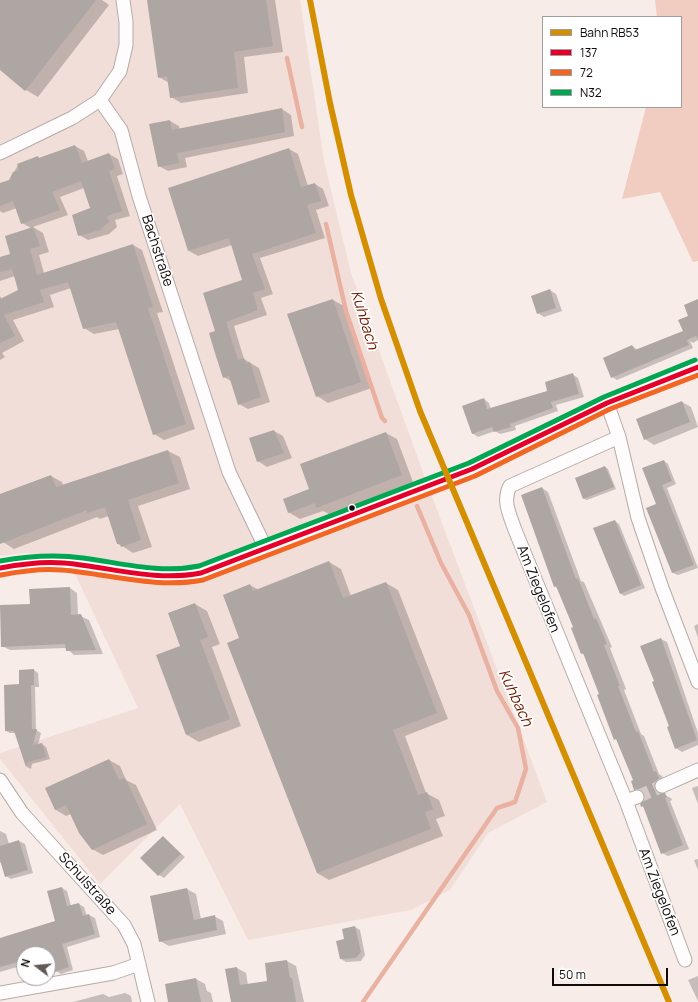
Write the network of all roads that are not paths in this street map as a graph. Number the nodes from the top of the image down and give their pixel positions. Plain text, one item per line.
1 (123, 0) edge
2 (100, 100) junction
3 (0, 153) edge
4 (698, 367) edge
5 (608, 403) junction
6 (619, 437) junction
7 (266, 549) junction
8 (0, 568) edge
9 (698, 682) edge
10 (698, 770) edge
11 (0, 780) edge
12 (662, 786) tunnel mouth
13 (685, 960) dead end
14 (139, 964) junction
15 (0, 993) edge
16 (148, 1002) edge

1 - 2 street
2 - 3 street
2 - 7 street, Bachstraße
4 - 5 street
5 - 6 street
5 - 7 street
6 - 9 street
6 - 13 street, Am Ziegelofen
7 - 8 street
10 - 12 street
11 - 14 street, Schulstraße
14 - 15 street
14 - 16 street, Schulstraße

